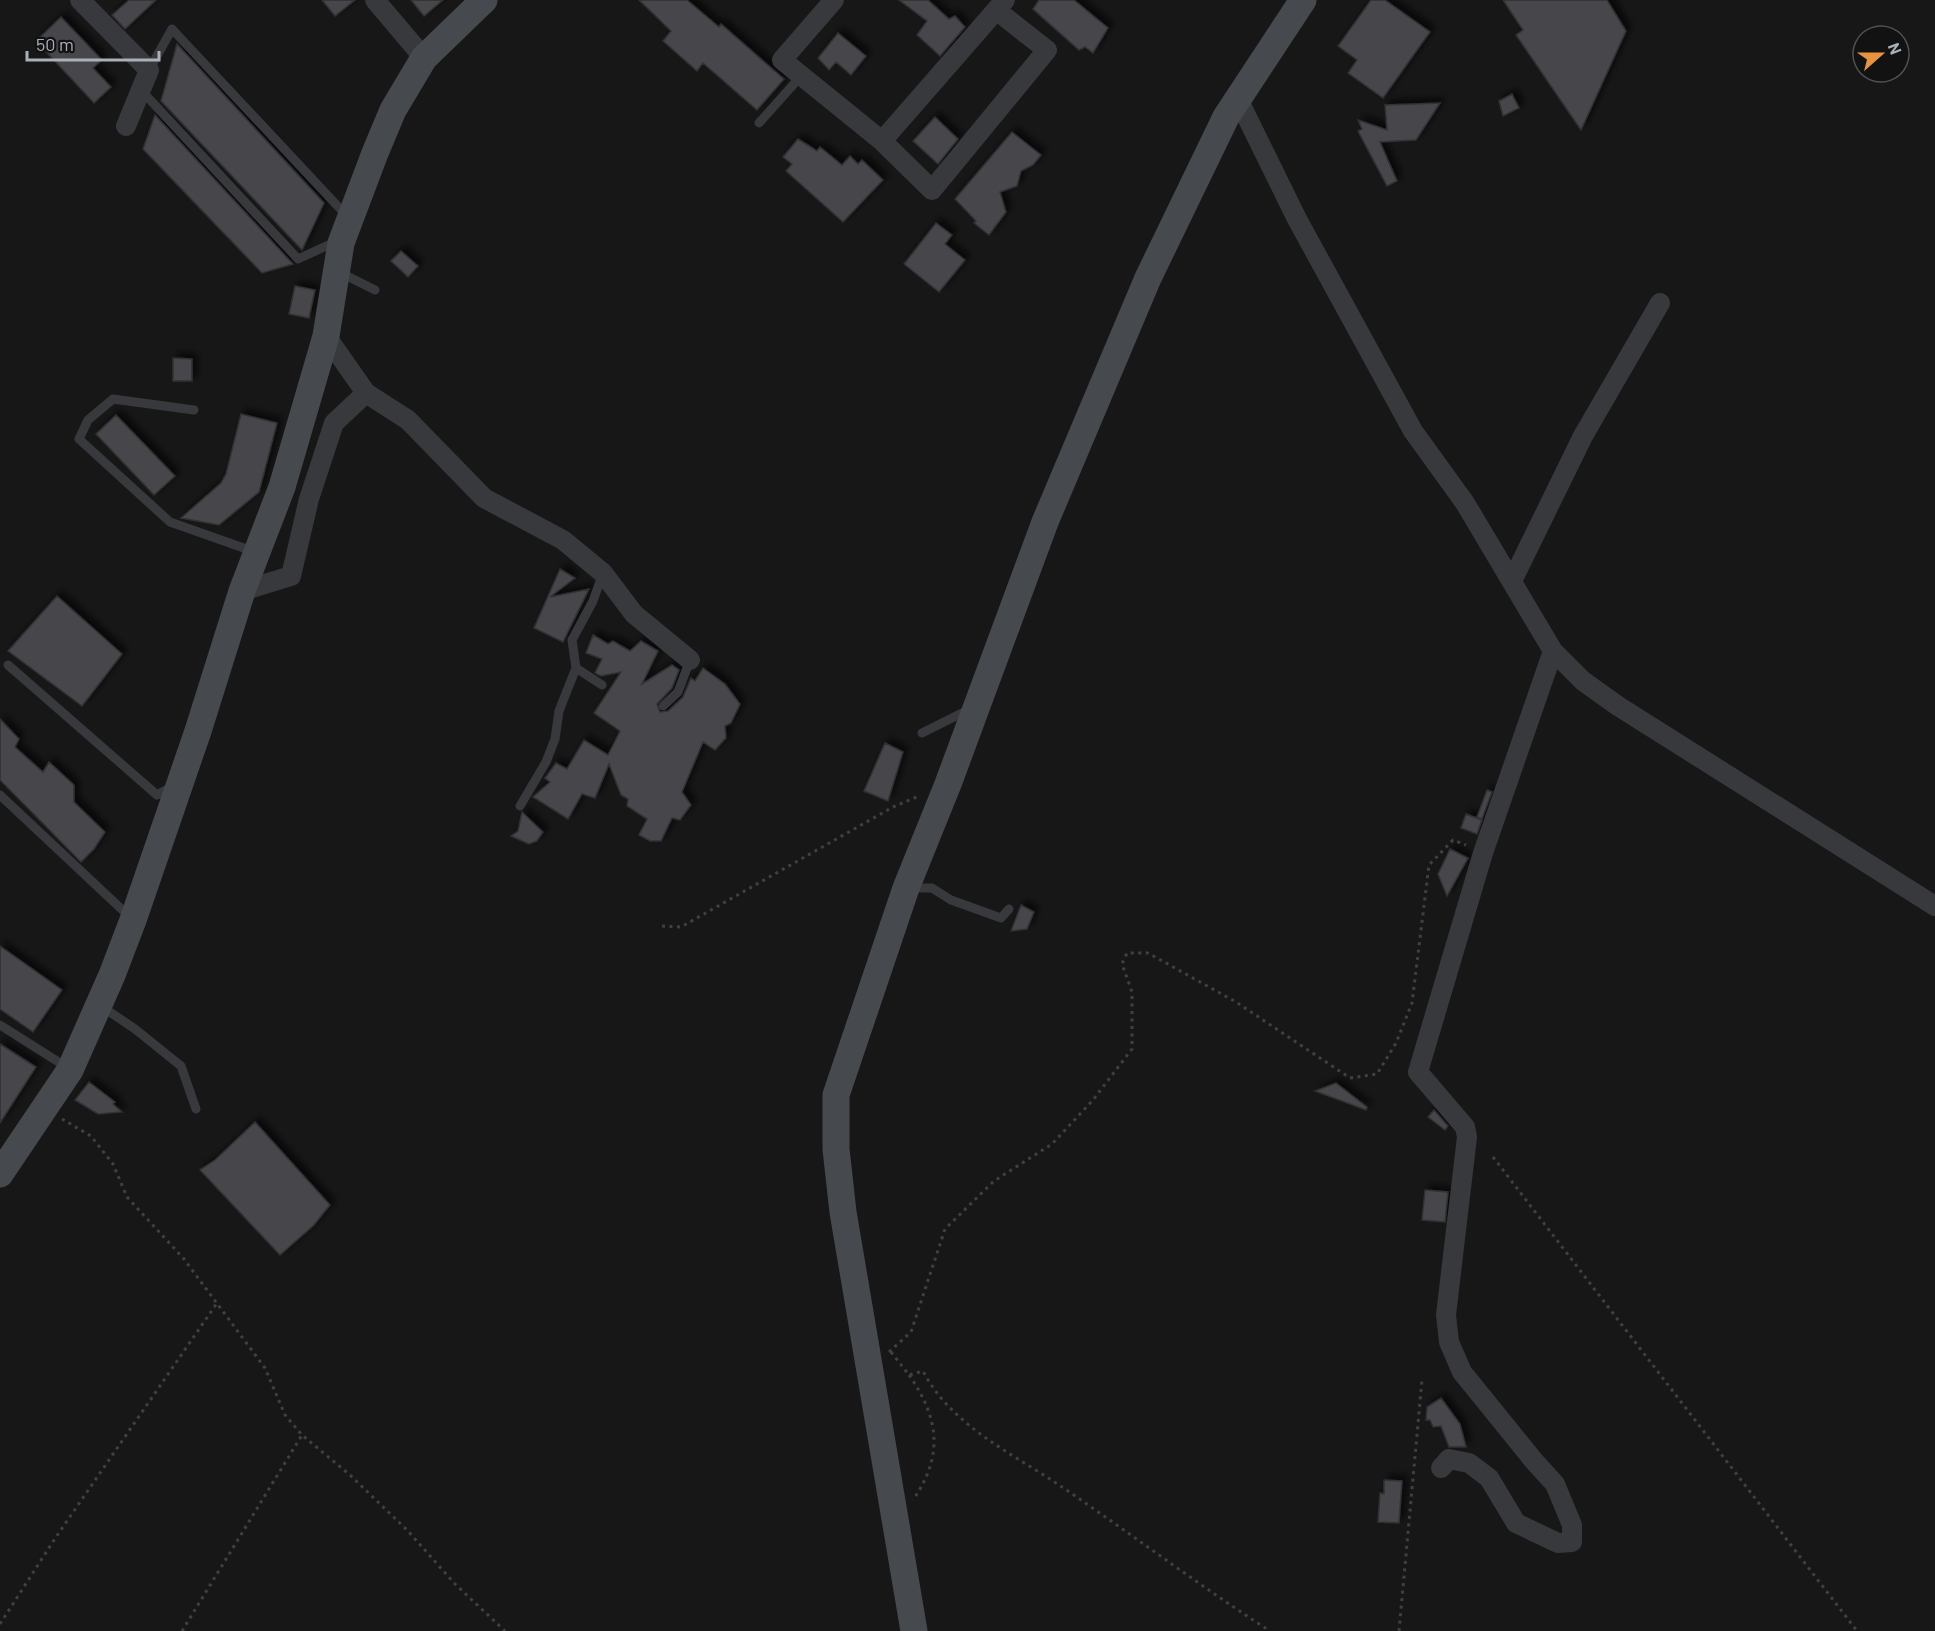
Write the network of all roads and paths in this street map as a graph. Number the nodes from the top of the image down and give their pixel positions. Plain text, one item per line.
1 (80, 0) edge
2 (375, 0) edge
3 (834, 0) edge
4 (1303, 0) edge
5 (482, 1) edge
6 (999, 4) edge
7 (424, 58) junction
8 (149, 70) junction
9 (801, 76) junction
10 (141, 90) junction
11 (1238, 99) junction
12 (759, 123) dead end
13 (126, 126) dead end
14 (882, 141) junction
15 (346, 229) junction
16 (337, 271) junction
17 (375, 290) dead end
18 (1660, 303) dead end
19 (326, 336) junction
20 (366, 393) junction
21 (194, 410) dead end
22 (257, 553) junction
23 (603, 573) junction
24 (1512, 581) junction
25 (242, 591) junction
26 (1553, 651) junction
27 (690, 660) joint
28 (8, 665) dead end
29 (576, 668) junction
30 (602, 685) dead end
31 (977, 705) junction
32 (663, 706) dead end
33 (922, 733) dead end
34 (181, 782) junction
35 (0, 795) edge
36 (520, 806) dead end
37 (893, 807) dead end
38 (1483, 853) junction
39 (906, 888) junction
40 (1935, 906) edge
41 (1009, 909) dead end
42 (133, 920) junction
43 (662, 926) dead end
44 (99, 1005) junction
45 (0, 1025) edge
46 (70, 1070) junction
47 (45, 1109) junction
48 (196, 1109) dead end
49 (1493, 1157) dead end
50 (0, 1174) edge
51 (217, 1303) junction
52 (879, 1352) junction
53 (909, 1375) junction
54 (1422, 1380) dead end
55 (302, 1436) junction
56 (1440, 1468) dead end
57 (912, 1505) dead end
58 (0, 1624) edge
59 (183, 1631) edge
60 (505, 1631) edge
61 (914, 1631) edge
62 (1270, 1631) edge
63 (1398, 1631) edge
64 (1857, 1631) edge

1 - 8 street
2 - 7 street
3 - 9 street
4 - 11 street
5 - 7 street
6 - 14 street
6 - 14 street
7 - 15 street
8 - 10 street
8 - 15 lane
9 - 12 lane
9 - 14 street
10 - 13 street
10 - 15 lane
11 - 24 street
11 - 31 street
15 - 16 street
16 - 17 lane
16 - 19 street
18 - 24 street
19 - 20 street
19 - 22 street
20 - 23 street
20 - 25 street
21 - 22 lane
22 - 25 street
23 - 27 street
23 - 29 lane
24 - 26 street
25 - 34 street
26 - 38 street
26 - 40 street
27 - 32 lane
28 - 34 lane
29 - 30 lane
29 - 36 lane
31 - 33 lane
31 - 39 street
34 - 42 street
35 - 42 lane
37 - 43 path
38 - 52 path
38 - 56 street
39 - 41 lane
39 - 52 street
42 - 44 street
44 - 46 street
44 - 48 lane
45 - 46 lane
46 - 47 street
47 - 50 street
47 - 51 path
49 - 64 path
51 - 55 path
51 - 58 path
52 - 53 path
52 - 61 street
53 - 57 path
53 - 62 path
54 - 63 path
55 - 59 path
55 - 60 path

